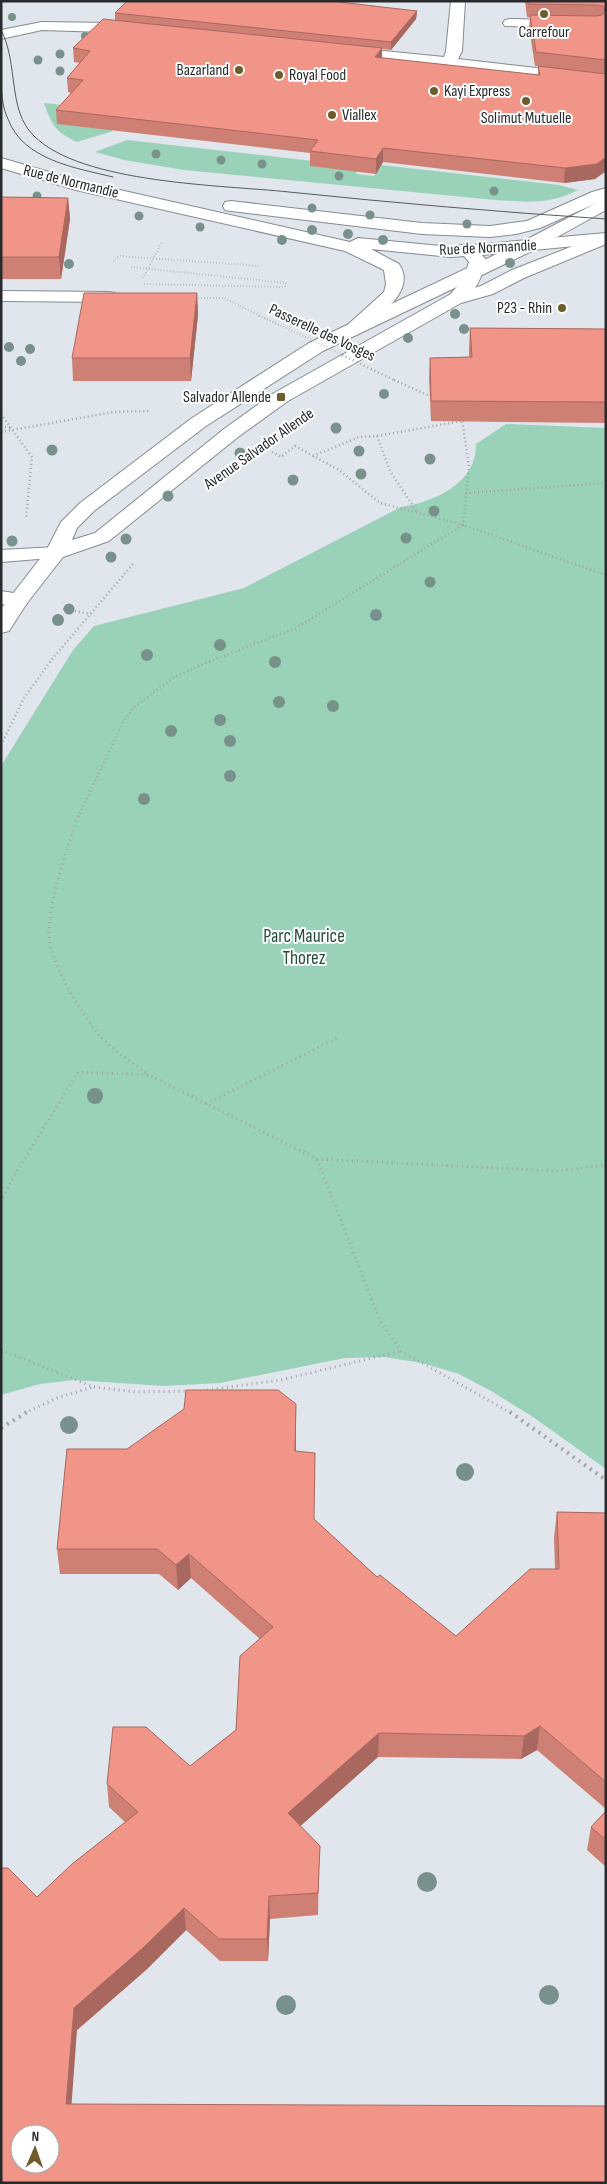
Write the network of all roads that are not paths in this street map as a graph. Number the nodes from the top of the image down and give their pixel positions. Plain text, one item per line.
1 (458, 1) edge
2 (509, 17) dead end
3 (572, 17) edge
4 (1, 23) edge
5 (42, 26) junction
6 (147, 32) edge
7 (1, 36) edge
8 (1, 44) edge
9 (326, 51) edge
10 (449, 62) junction
11 (606, 81) edge
12 (2, 164) edge
13 (606, 192) edge
14 (142, 200) junction
15 (606, 203) edge
16 (430, 230) junction
17 (507, 230) junction
18 (552, 233) junction
19 (310, 237) junction
20 (606, 238) edge
21 (526, 247) junction
22 (469, 252) junction
23 (474, 272) junction
24 (1, 296) edge
25 (109, 297) edge
26 (456, 299) junction
27 (352, 329) junction
28 (56, 553) junction
29 (1, 556) edge
30 (10, 599) edge
31 (1, 626) edge

1 - 10 street
2 - 3 street
4 - 5 street
5 - 6 street
5 - 7 street
5 - 8 street
9 - 10 street
10 - 11 street
12 - 14 street, Rue de Normandie
13 - 17 street
14 - 16 street, Rue de Normandie
14 - 19 street, Rue de Normandie
15 - 18 street
16 - 17 street
16 - 22 street
17 - 18 street
18 - 20 street
18 - 21 street
19 - 22 street, Rue de Normandie
19 - 27 street, Rue de Normandie
20 - 21 street, Rue de Normandie
20 - 26 street, Avenue Salvador Allende
21 - 22 street, Rue de Normandie
21 - 23 street
22 - 23 street
23 - 26 street, Avenue Salvador Allende
23 - 27 street
24 - 25 street
26 - 28 street, Avenue Salvador Allende
27 - 28 street
28 - 29 street, Avenue Salvador Allende
28 - 30 street
30 - 31 street

